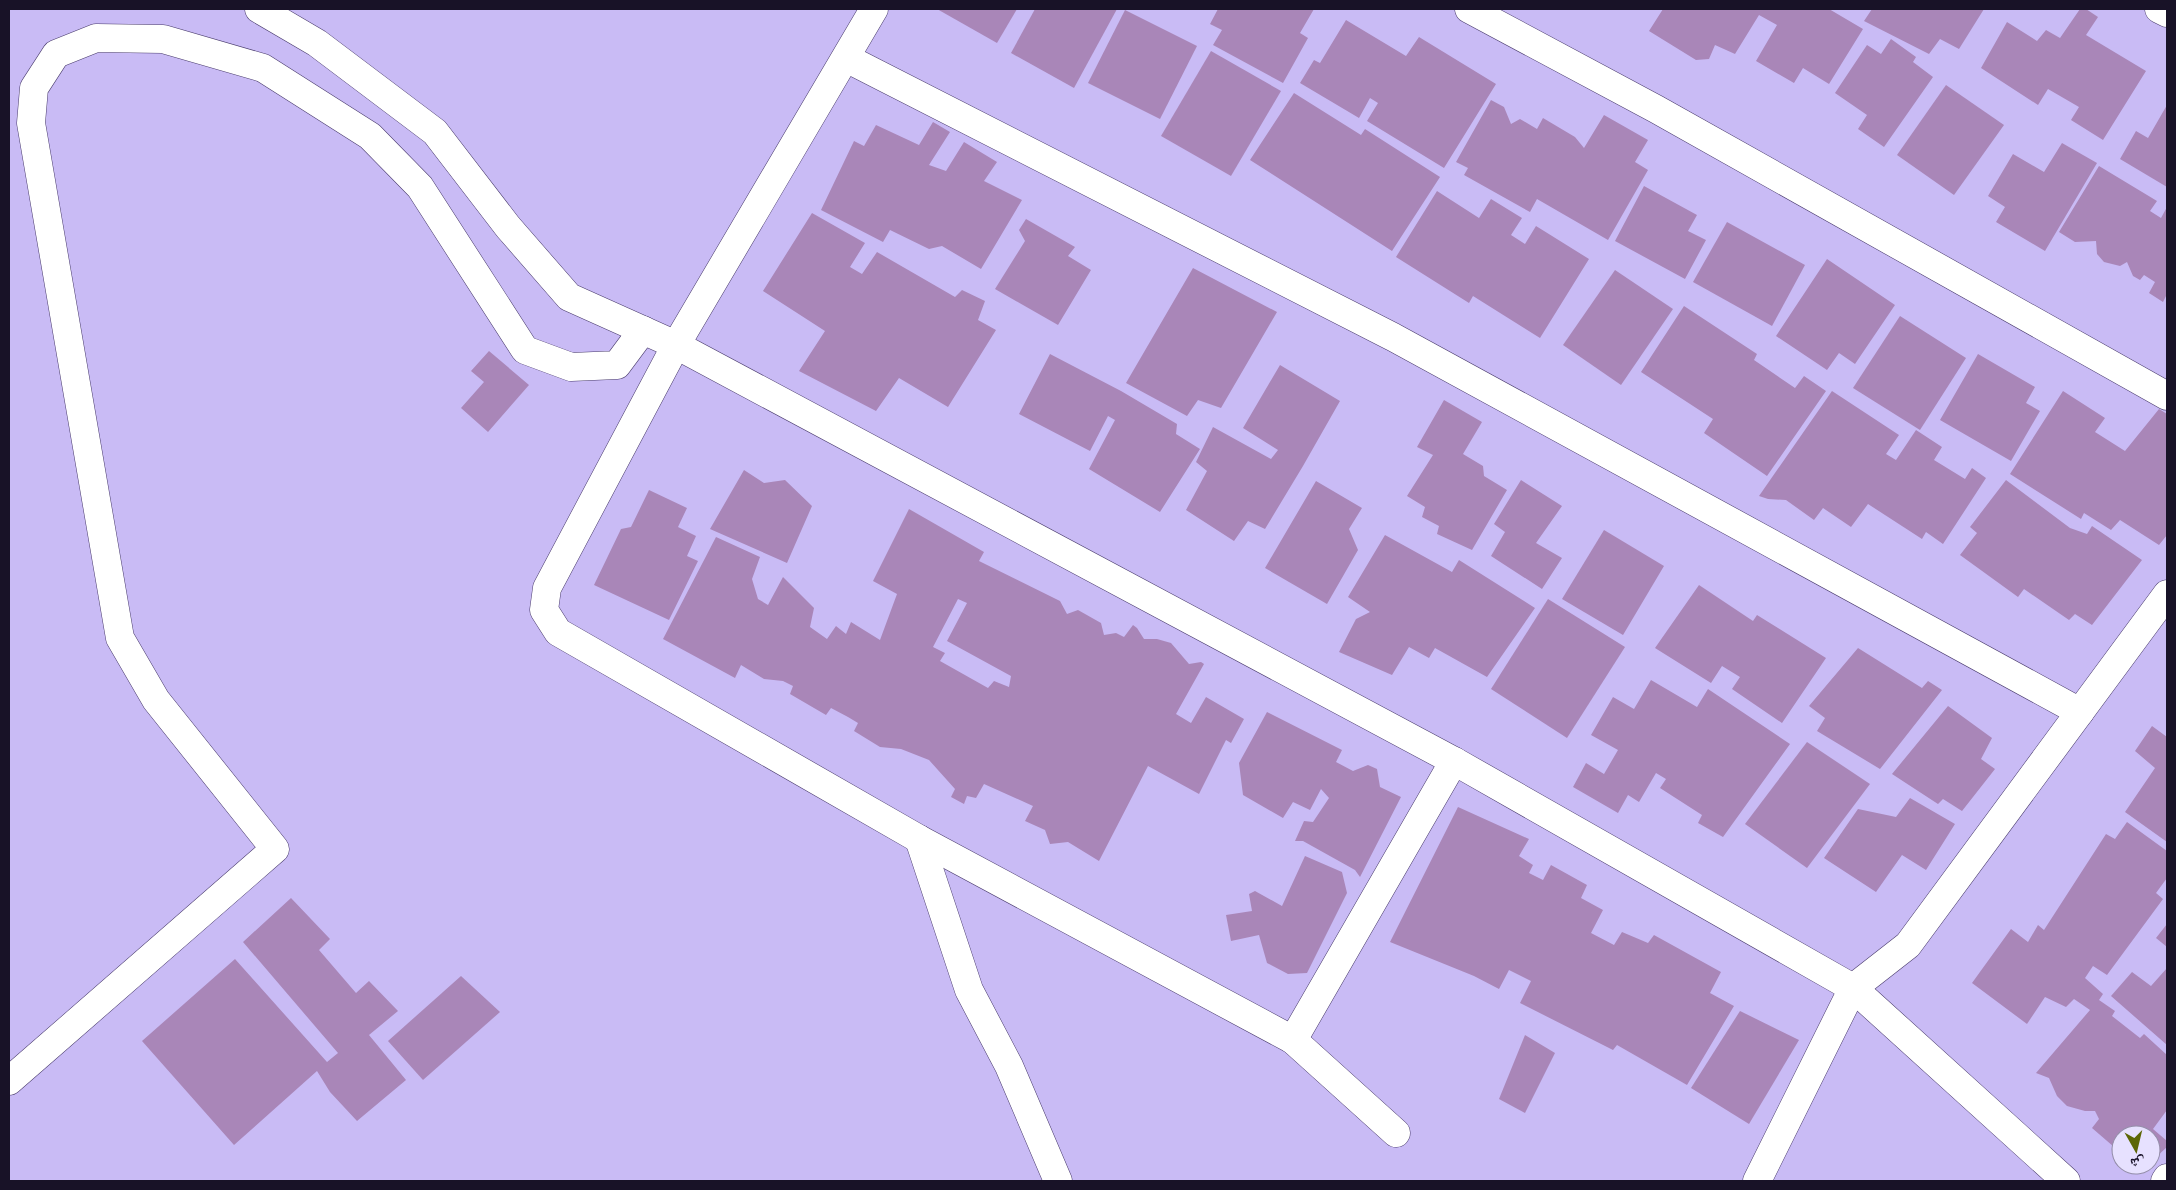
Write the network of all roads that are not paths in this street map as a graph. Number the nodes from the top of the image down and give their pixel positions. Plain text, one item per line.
1 (259, 9) edge
2 (874, 9) edge
3 (1468, 9) edge
4 (2159, 9) edge
5 (2167, 13) edge
6 (846, 58) junction
7 (643, 330) junction
8 (676, 345) junction
9 (2167, 396) edge
10 (2167, 594) edge
11 (2080, 712) junction
12 (1454, 761) junction
13 (919, 839) junction
14 (1853, 988) junction
15 (1293, 1040) junction
16 (9, 1081) edge
17 (1396, 1133) dead end
18 (2167, 1178) edge
19 (1058, 1181) edge
20 (1757, 1181) edge
21 (2066, 1181) edge
22 (2165, 1181) edge

1 - 7 street
2 - 6 street
3 - 9 street
4 - 5 street
6 - 8 street
6 - 11 street
7 - 8 street
7 - 16 street
8 - 12 street
8 - 13 street
10 - 11 street
11 - 14 street
12 - 14 street
12 - 15 street
13 - 15 street
13 - 19 street
14 - 20 street
14 - 21 street
15 - 17 street
18 - 22 street

